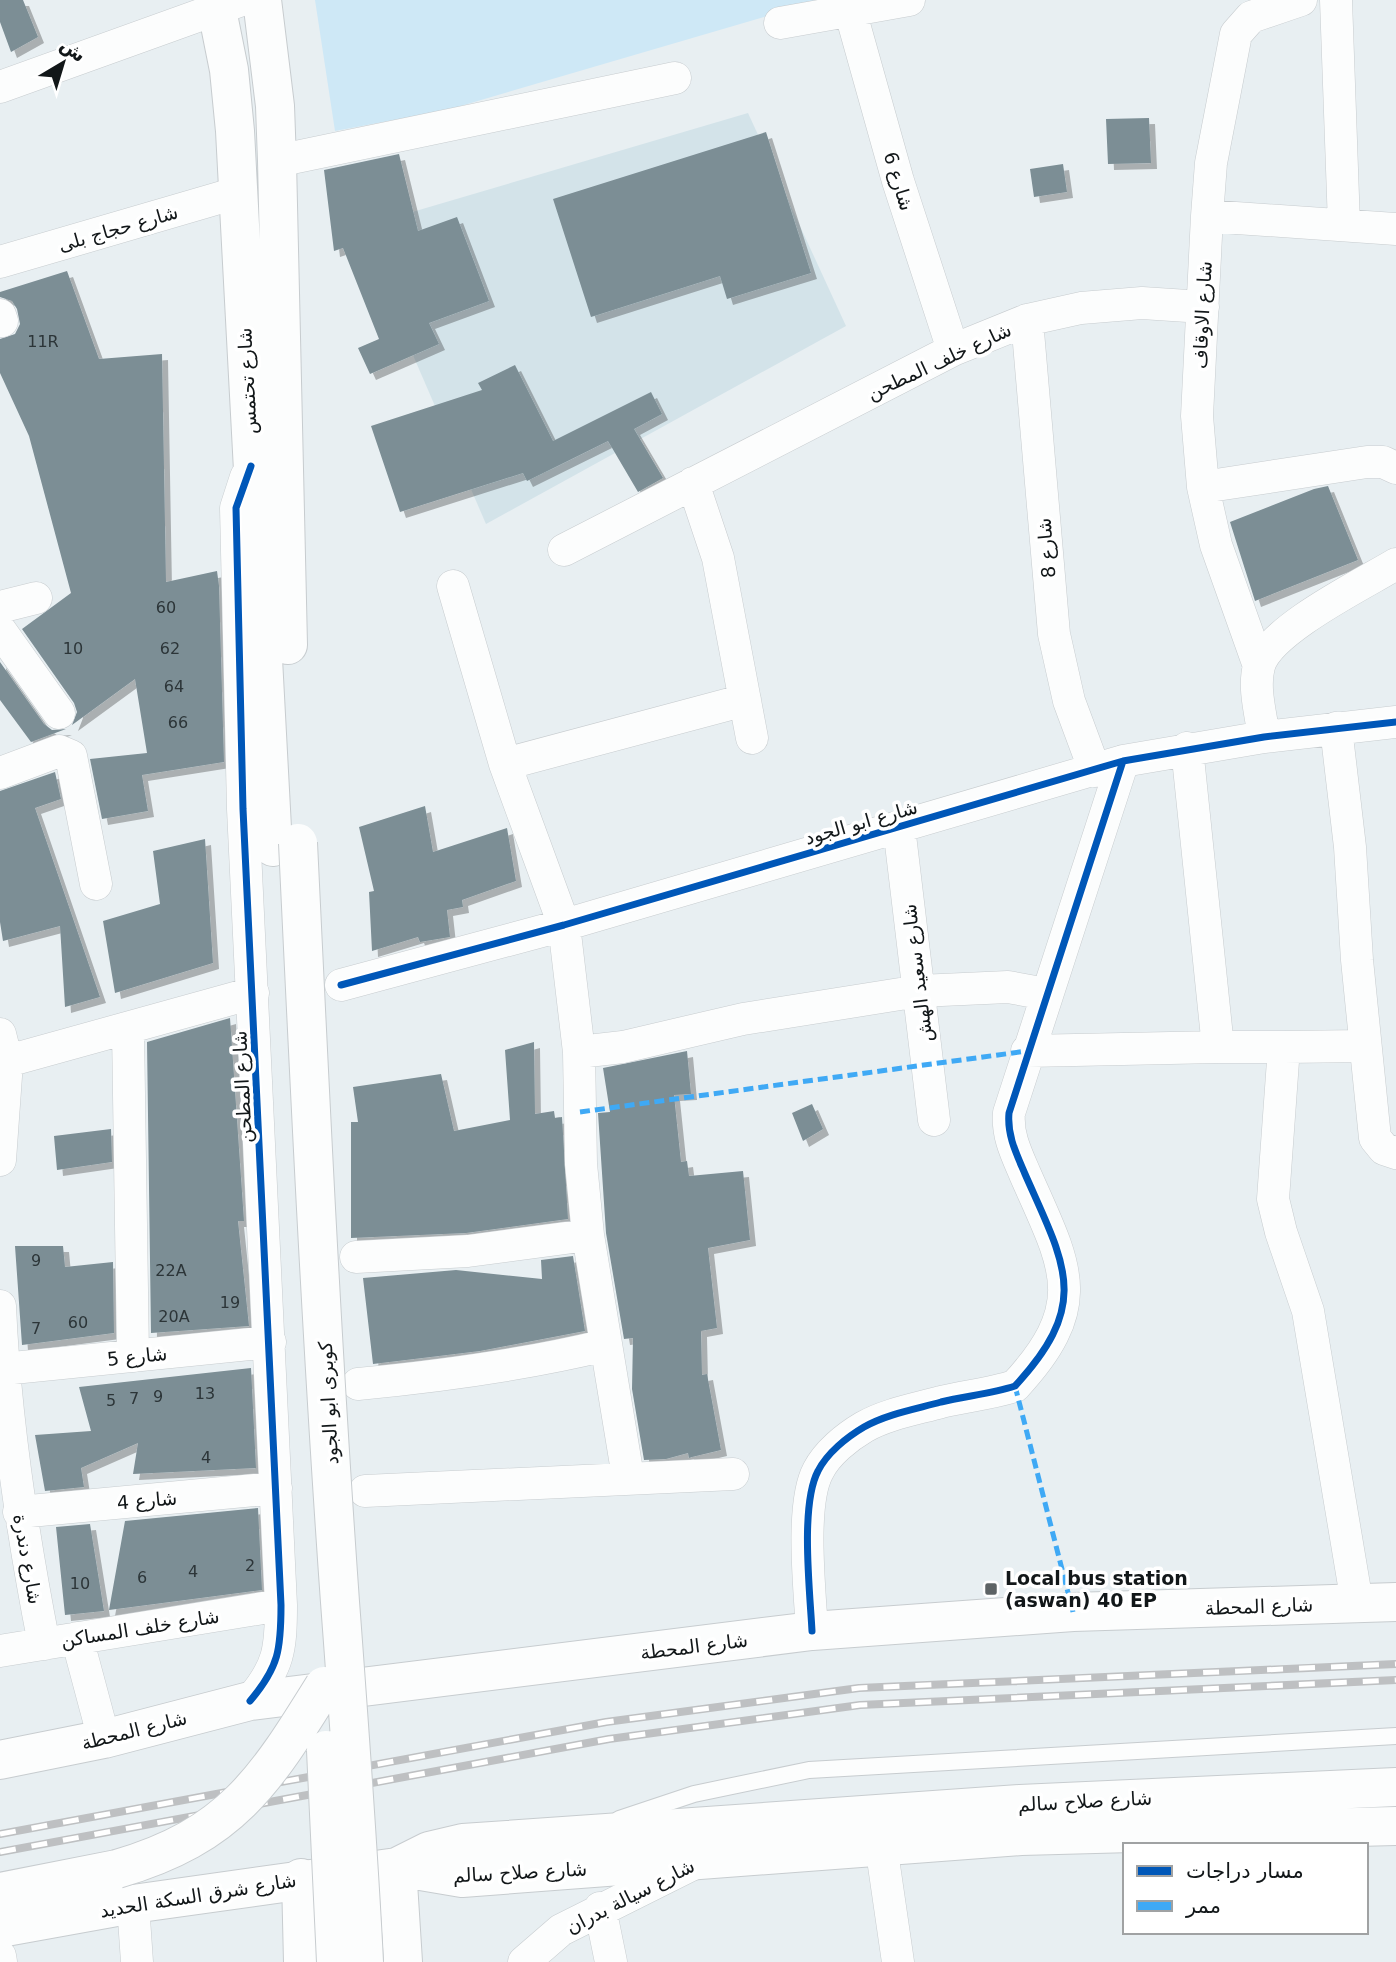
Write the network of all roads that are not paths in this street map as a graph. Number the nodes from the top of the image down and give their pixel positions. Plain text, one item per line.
1 (262, 0) edge
2 (909, 0) edge
3 (1301, 0) edge
4 (1336, 0) edge
5 (225, 3) edge
6 (850, 10) junction
7 (1238, 12) edge
8 (780, 23) dead end
9 (675, 78) dead end
10 (0, 87) edge
11 (277, 162) junction
12 (236, 193) junction
13 (1206, 216) junction
14 (1344, 225) junction
15 (1396, 229) edge
16 (0, 262) edge
17 (1203, 307) junction
18 (1027, 320) junction
19 (953, 349) junction
20 (251, 466) junction
21 (1396, 468) edge
22 (693, 483) junction
23 (1203, 487) junction
24 (564, 550) dead end
25 (1396, 564) edge
26 (453, 586) dead end
27 (36, 598) dead end
28 (0, 607) edge
29 (0, 630) edge
30 (1259, 666) junction
31 (745, 700) junction
32 (59, 713) dead end
33 (1396, 723) edge
34 (1336, 728) junction
35 (1264, 737) junction
36 (752, 738) dead end
37 (1187, 748) junction
38 (505, 764) junction
39 (1109, 766) junction
40 (3, 767) edge
41 (900, 827) junction
42 (286, 845) junction
43 (96, 884) dead end
44 (564, 925) junction
45 (341, 985) dead end
46 (919, 992) junction
47 (253, 993) junction
48 (1046, 994) junction
49 (128, 1029) junction
50 (1217, 1046) junction
51 (1284, 1046) junction
52 (1364, 1046) junction
53 (1027, 1051) junction
54 (579, 1052) junction
55 (2, 1053) edge
56 (934, 1120) dead end
57 (1396, 1153) edge
58 (0, 1160) edge
59 (588, 1235) junction
60 (356, 1257) dead end
61 (0, 1306) edge
62 (270, 1342) junction
63 (606, 1345) junction
64 (133, 1356) junction
65 (3, 1369) junction
66 (358, 1384) dead end
67 (733, 1474) dead end
68 (628, 1477) junction
69 (276, 1488) junction
70 (365, 1491) dead end
71 (19, 1512) junction
72 (1396, 1602) edge
73 (1357, 1603) junction
74 (281, 1605) junction
75 (812, 1631) junction
76 (77, 1639) junction
77 (44, 1644) junction
78 (0, 1651) edge
79 (324, 1686) junction
80 (250, 1701) junction
81 (1396, 1736) edge
82 (104, 1739) junction
83 (0, 1760) edge
84 (1396, 1787) edge
85 (1396, 1826) edge
86 (583, 1833) junction
87 (881, 1845) junction
88 (704, 1859) junction
89 (397, 1867) junction
90 (301, 1878) junction
91 (0, 1892) edge
92 (134, 1903) junction
93 (600, 1908) junction
94 (0, 1928) edge
95 (0, 1956) edge
96 (1, 1962) edge
97 (137, 1962) edge
98 (303, 1962) edge
99 (336, 1962) edge
100 (364, 1962) edge
101 (403, 1962) edge
102 (524, 1962) edge
103 (611, 1962) edge
104 (898, 1962) edge

1 - 11 main road, شارع تحتمس
2 - 6 street
3 - 7 street, شارع الاوقاف
4 - 14 street
5 - 10 street
5 - 12 main road, شارع تحتمس
6 - 8 street
6 - 19 street, شارع 6
7 - 13 street, شارع الاوقاف
9 - 11 street
11 - 42 main road, شارع تحتمس
12 - 16 street, شارع حجاج بلى
12 - 20 main road, شارع تحتمس
13 - 14 street
13 - 17 street, شارع الاوقاف
14 - 15 street
17 - 18 street, شارع خلف المطحن
17 - 23 street, شارع الاوقاف
18 - 19 street, شارع خلف المطحن
18 - 39 street, شارع 8
19 - 22 street, شارع خلف المطحن
20 - 42 main road, شارع تحتمس
20 - 47 street, شارع المطحن
21 - 23 street
22 - 24 street, شارع خلف المطحن
22 - 31 street
23 - 30 street, شارع الاوقاف
25 - 30 street
26 - 38 street
27 - 28 street
29 - 32 street
30 - 35 street
31 - 36 street
31 - 38 street
33 - 34 street, شارع ابو الجود
34 - 35 street, شارع ابو الجود
34 - 52 street
35 - 37 street, شارع ابو الجود
37 - 39 street, شارع ابو الجود
37 - 50 street
38 - 44 street
39 - 41 street, شارع ابو الجود
39 - 48 street
40 - 43 street
41 - 44 street, شارع ابو الجود
41 - 46 street, شارع سعيد الهش
42 - 79 main road, كوبرى ابو الجود
42 - 100 main road, كوبرى ابو الجود, bridge
44 - 45 street, شارع ابو الجود
44 - 54 street
46 - 48 street
46 - 54 street
46 - 56 street, شارع سعيد الهش
47 - 49 street
47 - 62 street, شارع المطحن
48 - 53 street
49 - 55 street
49 - 64 street
50 - 51 street
50 - 53 street
51 - 52 street
51 - 73 street
52 - 57 street
53 - 75 street
54 - 59 street
55 - 58 street
59 - 60 street
59 - 63 street
61 - 65 street, شارع دندرة
62 - 64 street, شارع 5
62 - 69 street, شارع المطحن
63 - 66 street
63 - 68 street
64 - 65 street, شارع 5
65 - 71 street, شارع دندرة
67 - 68 street
68 - 70 street
69 - 71 street, شارع 4
69 - 74 street, شارع المطحن
71 - 77 street, شارع دندرة
72 - 73 main road, شارع المحطة
73 - 75 main road, شارع المحطة
74 - 76 street, شارع خلف المساكن
74 - 80 street, شارع المطحن
75 - 80 main road, شارع المحطة
76 - 77 street, شارع خلف المساكن
76 - 82 street
77 - 78 street, شارع خلف المساكن
79 - 91 main road, bridge
79 - 99 main road, كوبرى ابو الجود, bridge
80 - 82 main road, شارع المحطة
81 - 86 lane
82 - 83 main road, شارع المحطة
84 - 86 main road, شارع صلاح سالم
85 - 87 main road, شارع صلاح سالم
86 - 89 main road, شارع صلاح سالم
87 - 88 main road, شارع صلاح سالم
87 - 104 street
88 - 89 main road, شارع صلاح سالم
88 - 93 street, شارع سيالة بدران
89 - 90 main road, شارع شرق السكة الحديد
89 - 101 main road
90 - 92 main road, شارع شرق السكة الحديد
90 - 98 main road
92 - 94 main road, شارع شرق السكة الحديد
92 - 97 street
93 - 102 street, شارع سيالة بدران
93 - 103 street
95 - 96 street

